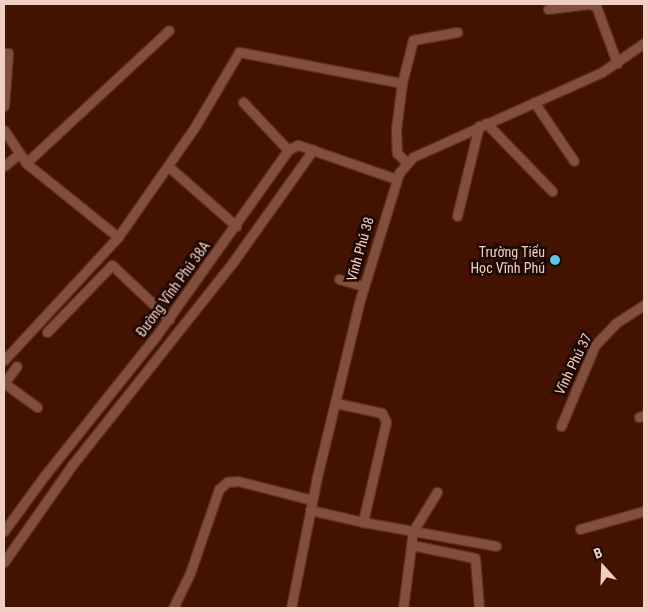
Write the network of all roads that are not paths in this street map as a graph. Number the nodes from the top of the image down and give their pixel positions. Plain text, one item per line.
1 (548, 9) dead end
2 (169, 30) dead end
3 (457, 32) dead end
4 (644, 43) edge
5 (4, 52) edge
6 (617, 63) junction
7 (402, 83) junction
8 (243, 102) dead end
9 (534, 102) junction
10 (4, 106) edge
11 (482, 125) junction
12 (4, 130) edge
13 (288, 150) junction
14 (312, 150) junction
15 (19, 154) junction
16 (574, 161) dead end
17 (406, 162) junction
18 (26, 163) junction
19 (4, 166) edge
20 (168, 166) junction
21 (396, 179) junction
22 (552, 191) dead end
23 (456, 216) dead end
24 (236, 226) junction
25 (118, 237) junction
26 (339, 279) dead end
27 (364, 286) junction
28 (644, 305) edge
29 (169, 319) junction
30 (47, 332) dead end
31 (4, 360) edge
32 (17, 366) dead end
33 (4, 382) edge
34 (336, 403) junction
35 (37, 407) dead end
36 (561, 426) dead end
37 (437, 492) dead end
38 (312, 500) junction
39 (310, 510) junction
40 (644, 511) edge
41 (363, 522) junction
42 (580, 529) dead end
43 (413, 531) junction
44 (4, 532) edge
45 (412, 545) junction
46 (496, 546) dead end
47 (4, 562) edge
48 (173, 608) edge
49 (291, 608) edge
50 (403, 608) edge
51 (479, 608) edge

1 - 6 street
2 - 18 street
3 - 7 street
4 - 6 street
5 - 10 street
6 - 9 street
7 - 17 street
7 - 20 street
8 - 13 street
9 - 11 street
9 - 16 street
11 - 17 street
11 - 22 street
11 - 23 street
12 - 15 street
13 - 14 street
13 - 24 street, Đường Vĩnh Phú 38A
14 - 21 street
14 - 47 street
15 - 18 street
15 - 19 street
17 - 21 street, Vĩnh Phú 38
18 - 25 street
20 - 24 street
20 - 25 street
21 - 27 street, Vĩnh Phú 38
24 - 29 street, Đường Vĩnh Phú 38A
25 - 31 street
26 - 27 street
27 - 34 street, Vĩnh Phú 38
28 - 36 street, Vĩnh Phú 37
29 - 30 street
29 - 44 street, Đường Vĩnh Phú 38A
32 - 33 street
33 - 35 street
34 - 38 street, Vĩnh Phú 38
34 - 41 street
37 - 43 street
38 - 39 street, Vĩnh Phú 38
38 - 48 street
39 - 41 street
39 - 49 street, Vĩnh Phú 38
40 - 42 street
41 - 43 street
43 - 45 street
43 - 46 street
45 - 50 street
45 - 51 street

